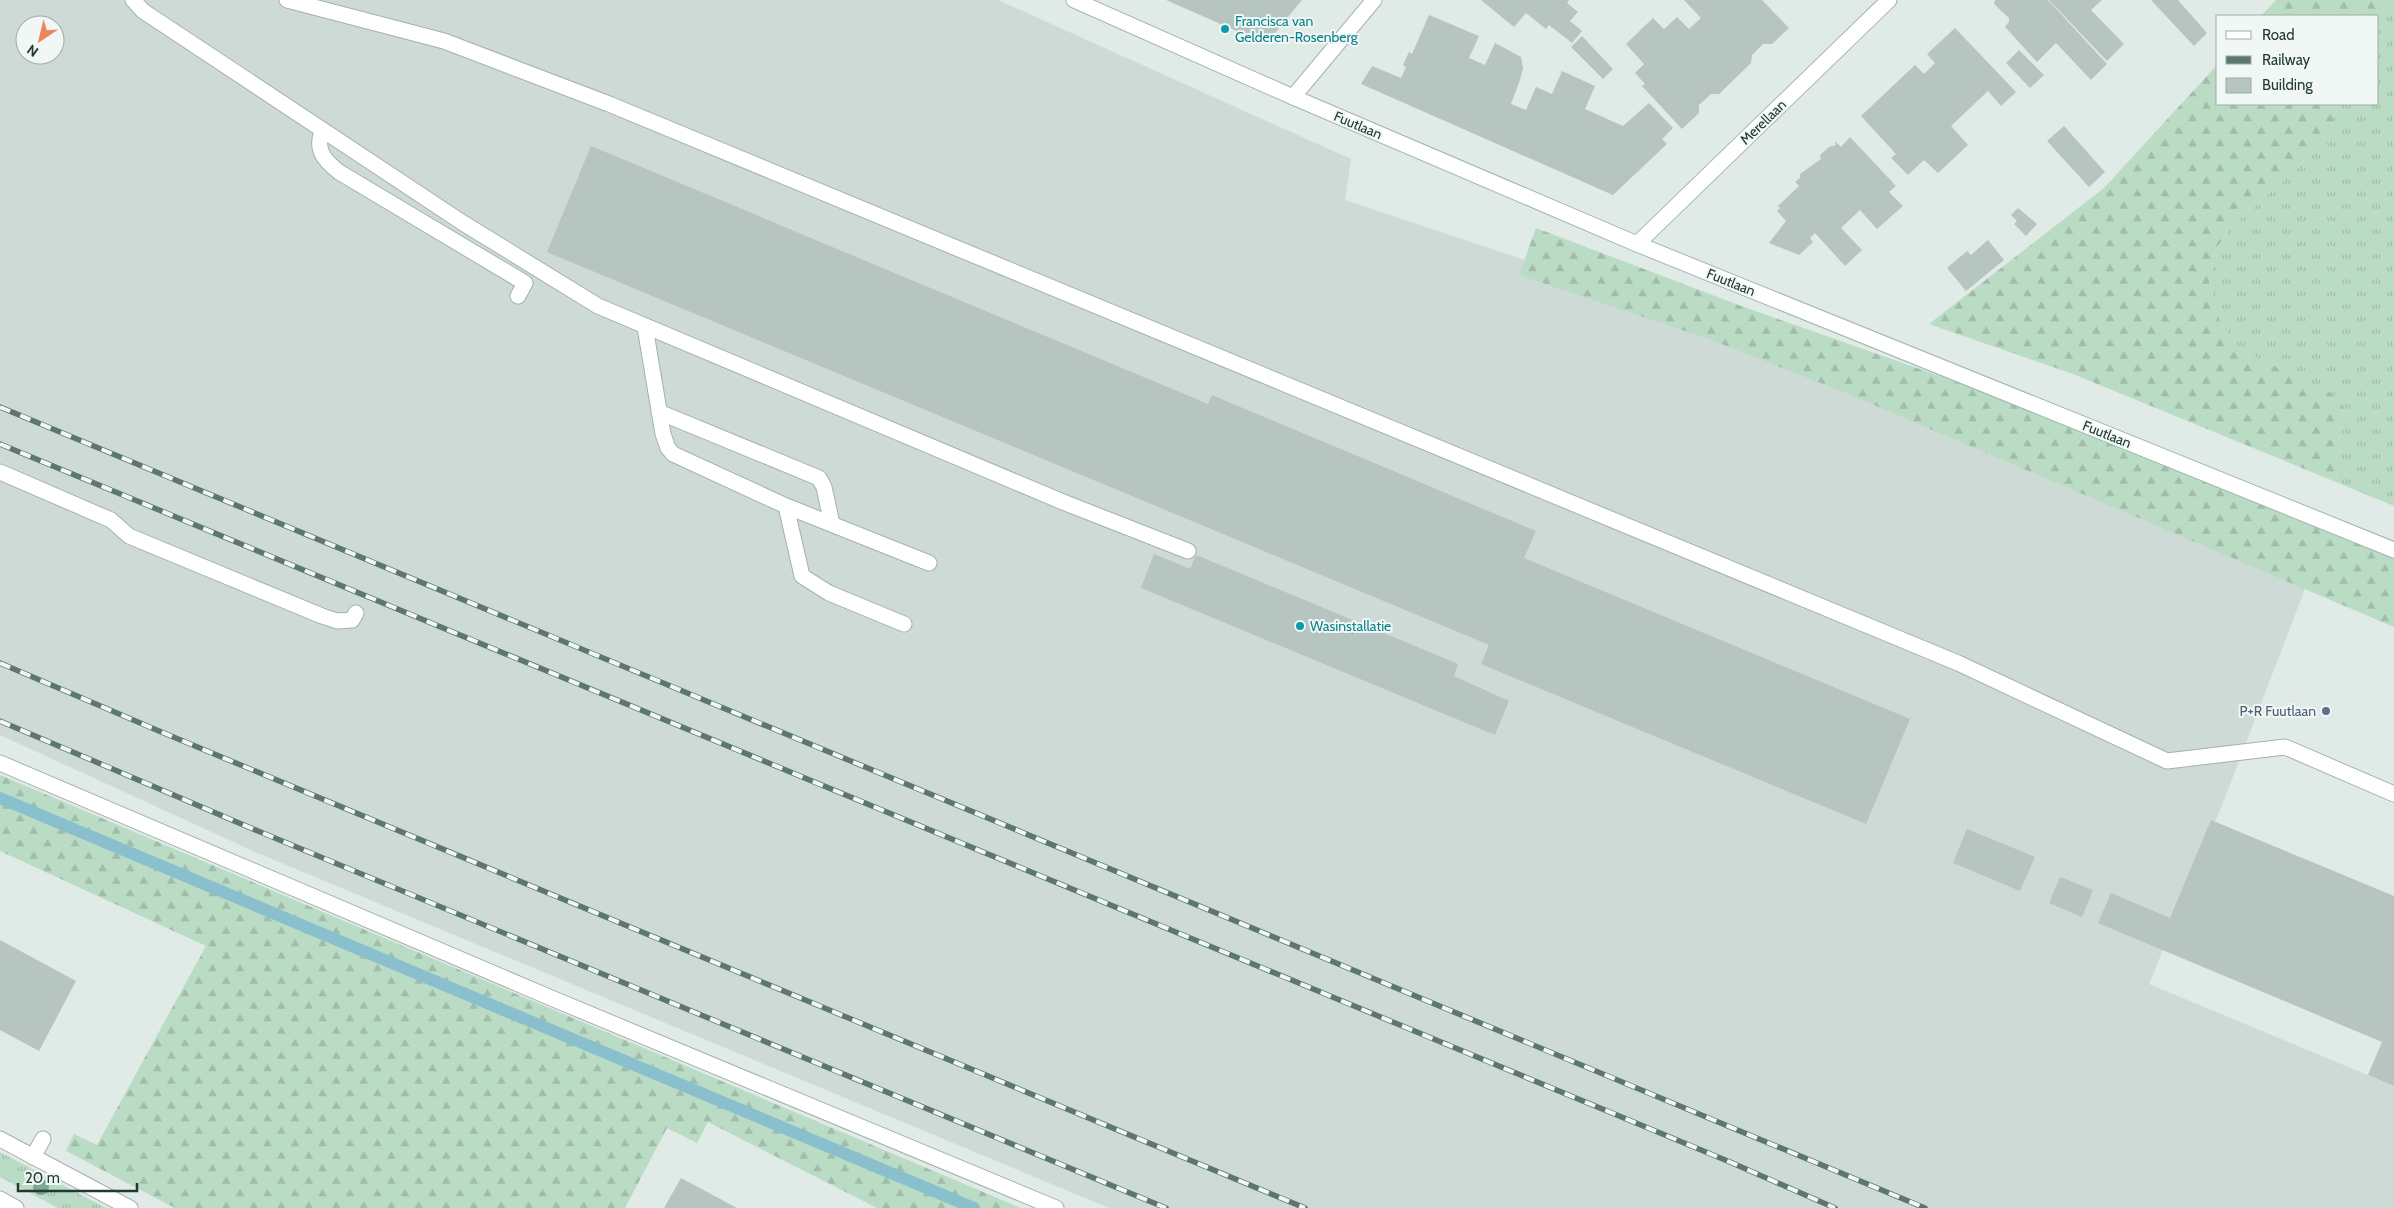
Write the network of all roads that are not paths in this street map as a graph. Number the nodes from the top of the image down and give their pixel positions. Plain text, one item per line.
1 (133, 0) edge
2 (287, 0) edge
3 (1074, 0) edge
4 (1374, 0) edge
5 (1889, 0) edge
6 (1293, 97) junction
7 (322, 131) junction
8 (1637, 244) junction
9 (518, 296) dead end
10 (645, 326) junction
11 (659, 412) junction
12 (0, 472) edge
13 (786, 506) junction
14 (832, 524) junction
15 (2394, 550) edge
16 (1188, 551) dead end
17 (930, 563) dead end
18 (356, 612) dead end
19 (904, 624) dead end
20 (0, 763) edge
21 (2394, 794) edge
22 (0, 1139) edge
23 (43, 1139) dead end
24 (33, 1157) junction
25 (0, 1199) edge
26 (16, 1208) edge
27 (130, 1208) edge
28 (1056, 1208) edge

1 - 7 street
2 - 21 street
3 - 6 street, Fuutlaan
4 - 6 street
5 - 8 street, Merellaan
6 - 8 street, Fuutlaan
7 - 9 street
7 - 10 street
8 - 15 street, Fuutlaan
10 - 11 street
10 - 16 street
11 - 13 street
11 - 14 street
12 - 18 street
13 - 14 street
13 - 19 street
14 - 17 street
20 - 28 street
22 - 24 street
23 - 24 street
24 - 27 street
25 - 26 street

